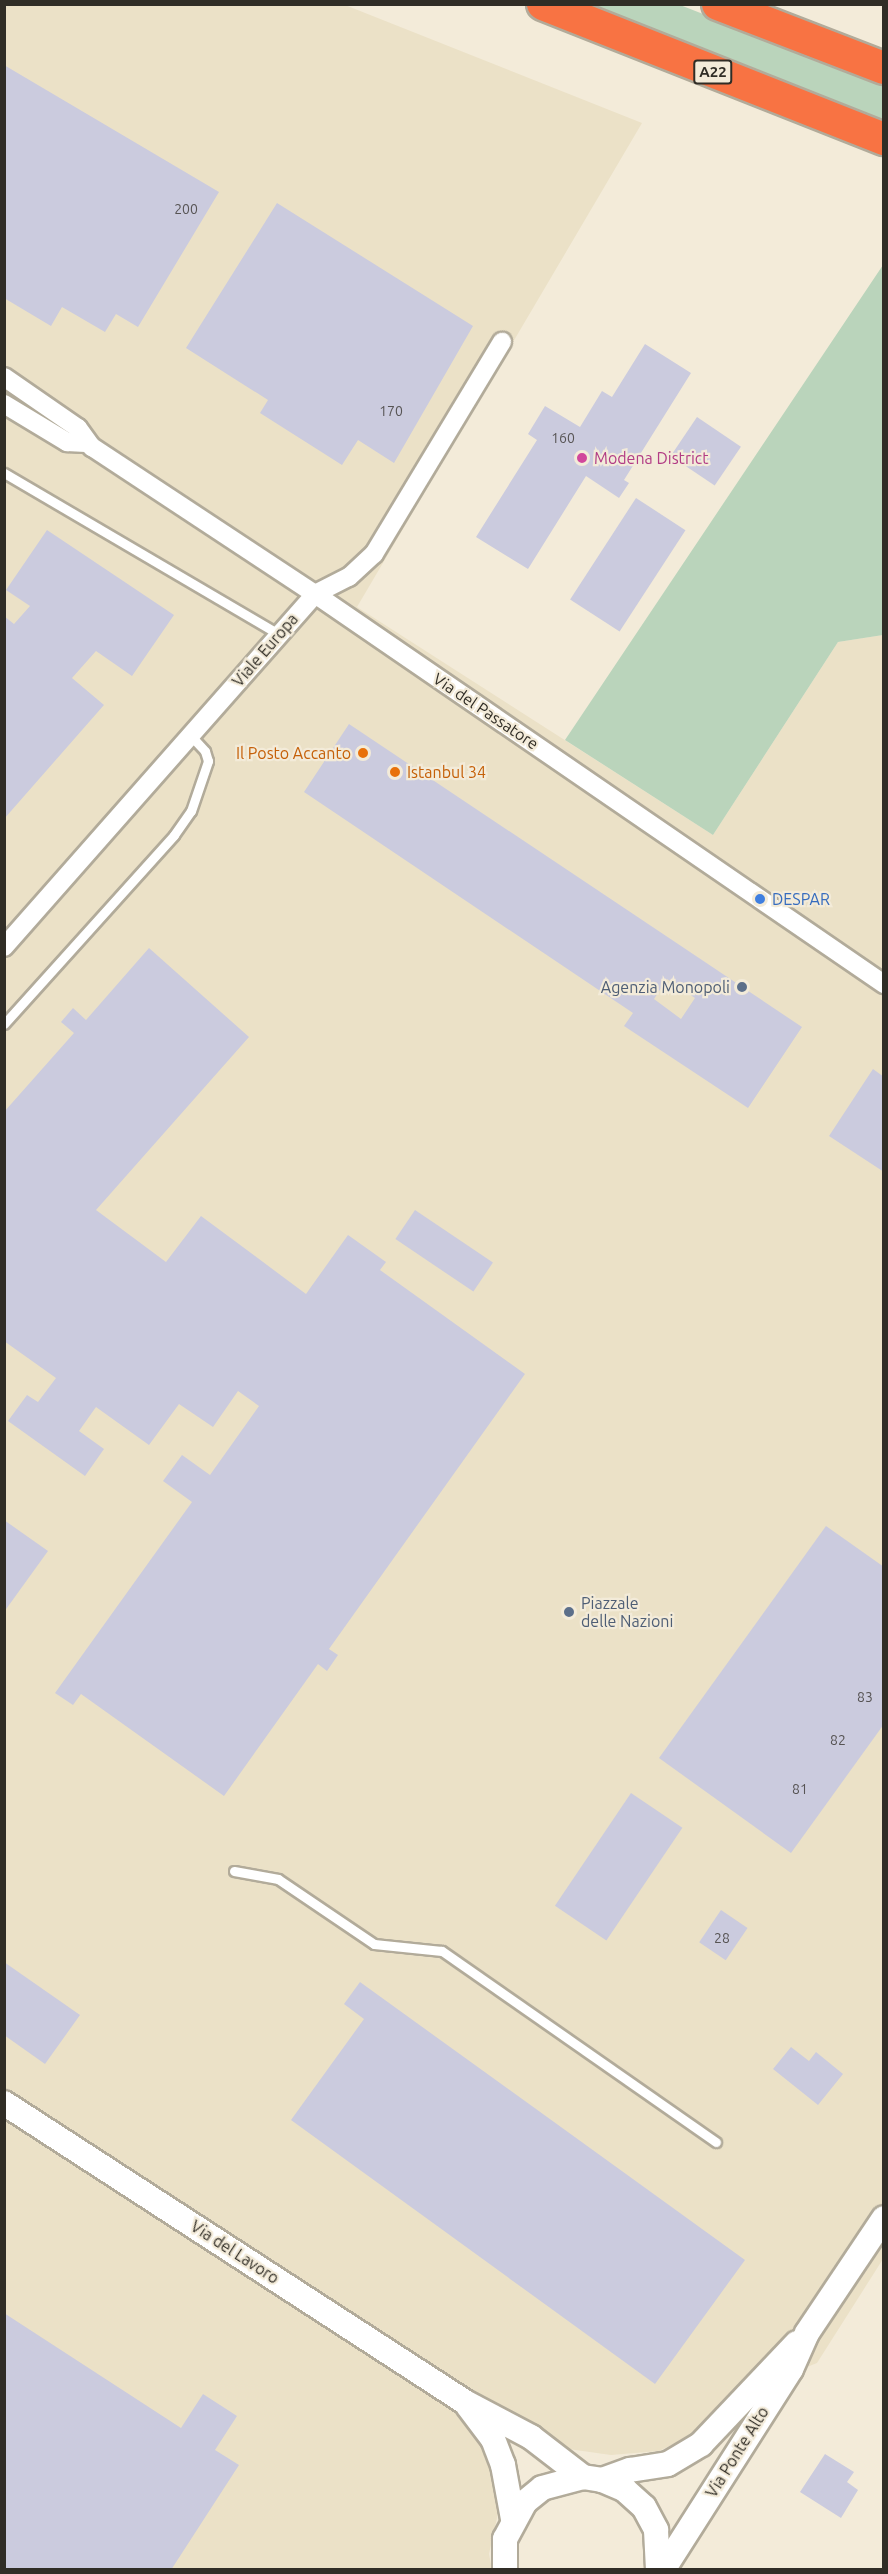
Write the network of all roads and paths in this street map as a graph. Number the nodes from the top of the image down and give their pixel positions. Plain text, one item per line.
1 (543, 4) edge
2 (718, 4) edge
3 (884, 68) edge
4 (884, 139) edge
5 (502, 342) dead end
6 (4, 377) edge
7 (4, 404) edge
8 (86, 443) junction
9 (4, 473) edge
10 (315, 594) junction
11 (278, 634) junction
12 (190, 735) junction
13 (4, 947) edge
14 (884, 984) edge
15 (4, 1024) edge
16 (234, 1871) dead end
17 (4, 2103) edge
18 (716, 2142) dead end
19 (884, 2218) edge
20 (807, 2333) junction
21 (465, 2402) junction
22 (592, 2478) junction
23 (513, 2519) junction
24 (506, 2570) edge
25 (658, 2570) edge
26 (663, 2570) edge

1 - 4 highway, A22
2 - 3 highway
5 - 10 street, Viale Europa
6 - 8 street, Via del Passatore
7 - 8 street, Via del Passatore
8 - 10 street, Via del Passatore
9 - 11 lane
10 - 11 street, Viale Europa
10 - 14 street, Via del Passatore
11 - 12 street, Viale Europa
12 - 13 street, Viale Europa
12 - 15 lane
16 - 18 lane
17 - 21 main road, Via del Lavoro
19 - 20 main road, Via Ponte Alto
20 - 22 main road, Via Ponte Alto
20 - 26 main road, Via Ponte Alto
21 - 22 main road, Via del Lavoro
21 - 23 main road, Via del Lavoro
22 - 23 main road, Via del Lavoro
22 - 25 main road, Via del Lavoro
23 - 24 main road, Via del Lavoro

